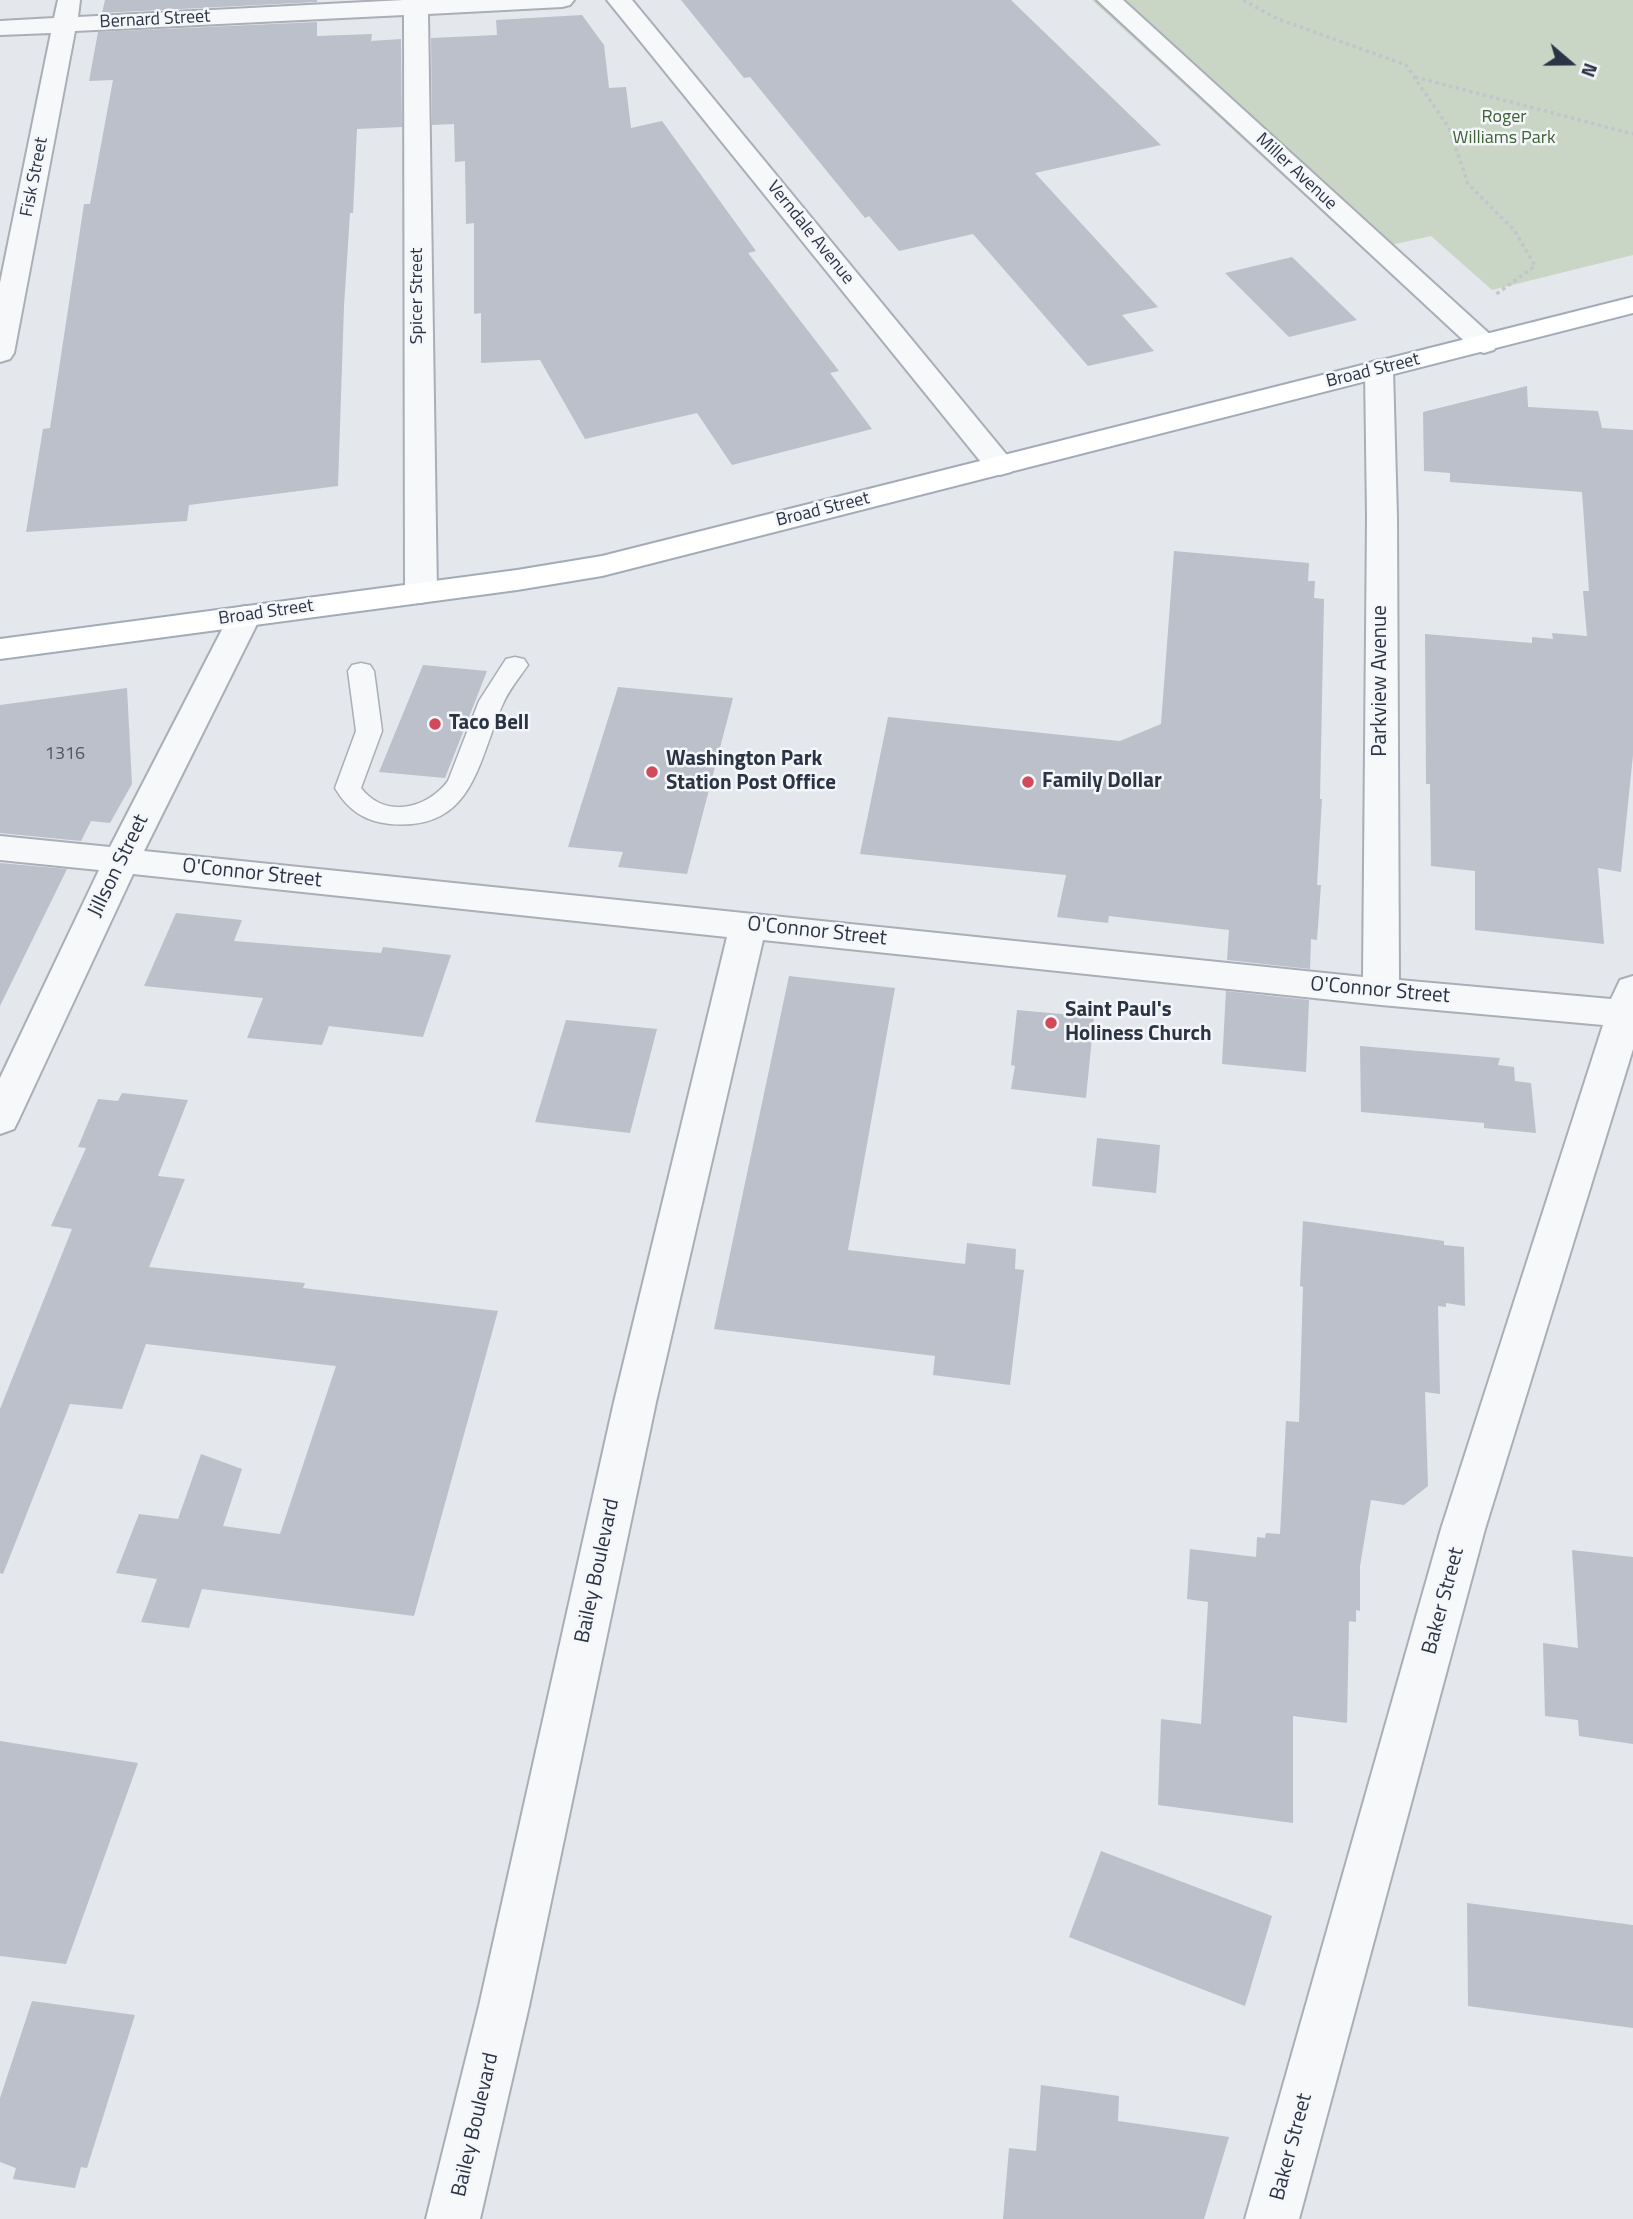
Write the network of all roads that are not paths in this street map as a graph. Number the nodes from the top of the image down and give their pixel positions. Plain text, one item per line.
1 (562, 0) edge
2 (619, 0) edge
3 (1109, 0) edge
4 (416, 4) edge
5 (67, 12) edge
6 (0, 28) edge
7 (1633, 306) edge
8 (1484, 344) junction
9 (0, 353) edge
10 (1378, 369) junction
11 (1000, 466) junction
12 (421, 593) junction
13 (245, 617) junction
14 (0, 649) edge
15 (515, 665) dead end
16 (361, 671) dead end
17 (0, 848) edge
18 (121, 861) junction
19 (748, 925) junction
20 (1381, 992) junction
21 (1630, 1005) edge
22 (0, 1119) edge
23 (453, 2219) edge
24 (1272, 2219) edge

1 - 4 street, Bernard Street
2 - 11 street, Verndale Avenue
3 - 8 street, Miller Avenue
4 - 5 street, Bernard Street
4 - 12 street, Spicer Street
5 - 6 street, Bernard Street
5 - 9 street, Fisk Street
7 - 8 main road, Broad Street
8 - 10 main road, Broad Street
10 - 11 main road, Broad Street
10 - 20 street, Parkview Avenue
11 - 12 main road, Broad Street
12 - 13 main road, Broad Street
13 - 14 main road, Broad Street
13 - 18 street, Jillson Street
15 - 16 lane
17 - 18 street, O'Connor Street
18 - 19 street, O'Connor Street
18 - 22 street, Jillson Street
19 - 20 street, O'Connor Street
19 - 23 street, Bailey Boulevard
20 - 21 street, O'Connor Street
21 - 24 street, Baker Street

